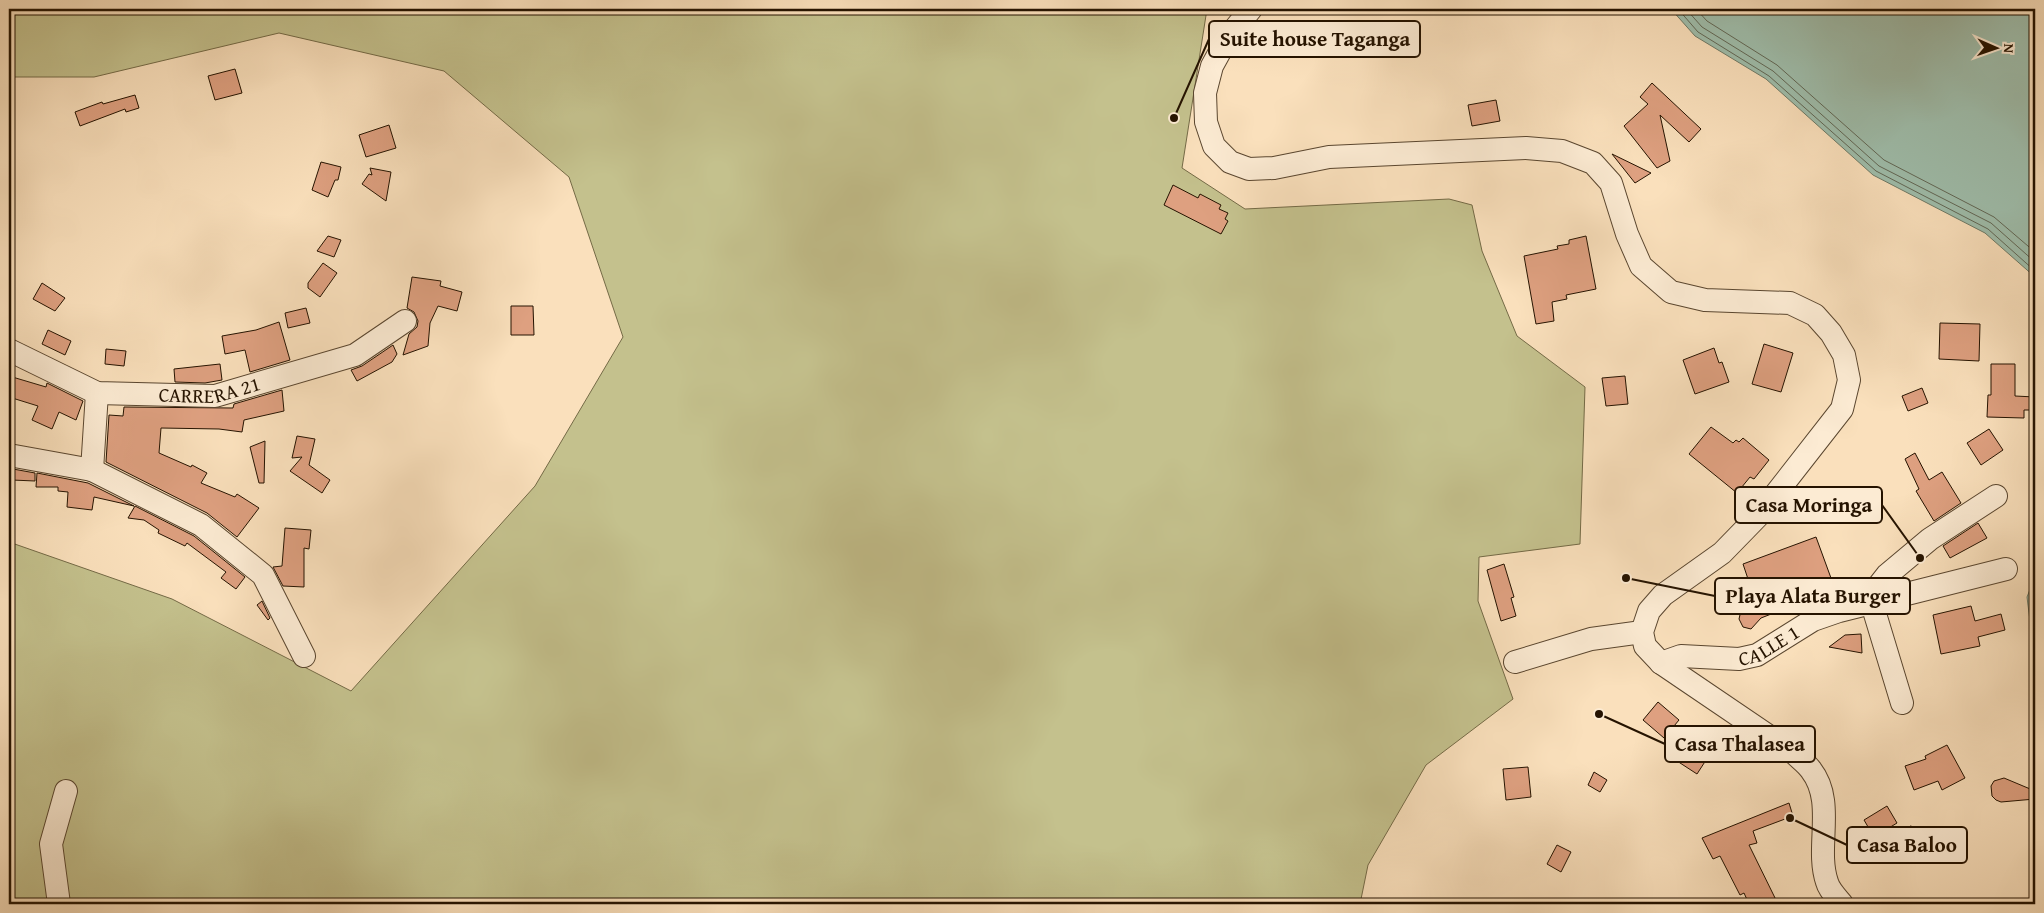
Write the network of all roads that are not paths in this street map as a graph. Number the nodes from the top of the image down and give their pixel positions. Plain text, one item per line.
1 (1251, 9) edge
2 (405, 321) dead end
3 (9, 350) edge
4 (97, 393) junction
5 (9, 455) edge
6 (92, 470) junction
7 (1996, 496) dead end
8 (2006, 569) dead end
9 (1872, 604) junction
10 (1642, 632) junction
11 (304, 656) dead end
12 (1515, 662) dead end
13 (1660, 663) junction
14 (1902, 703) dead end
15 (66, 790) dead end
16 (59, 904) edge
17 (1842, 904) edge

1 - 10 street
2 - 4 street, CARRERA 21
3 - 4 street, CARRERA 21
4 - 6 street
5 - 6 street
6 - 11 street
7 - 9 street
8 - 9 street, CALLE 1
9 - 13 street, CALLE 1
9 - 14 street
10 - 12 street
10 - 13 street
13 - 17 street
15 - 16 street

